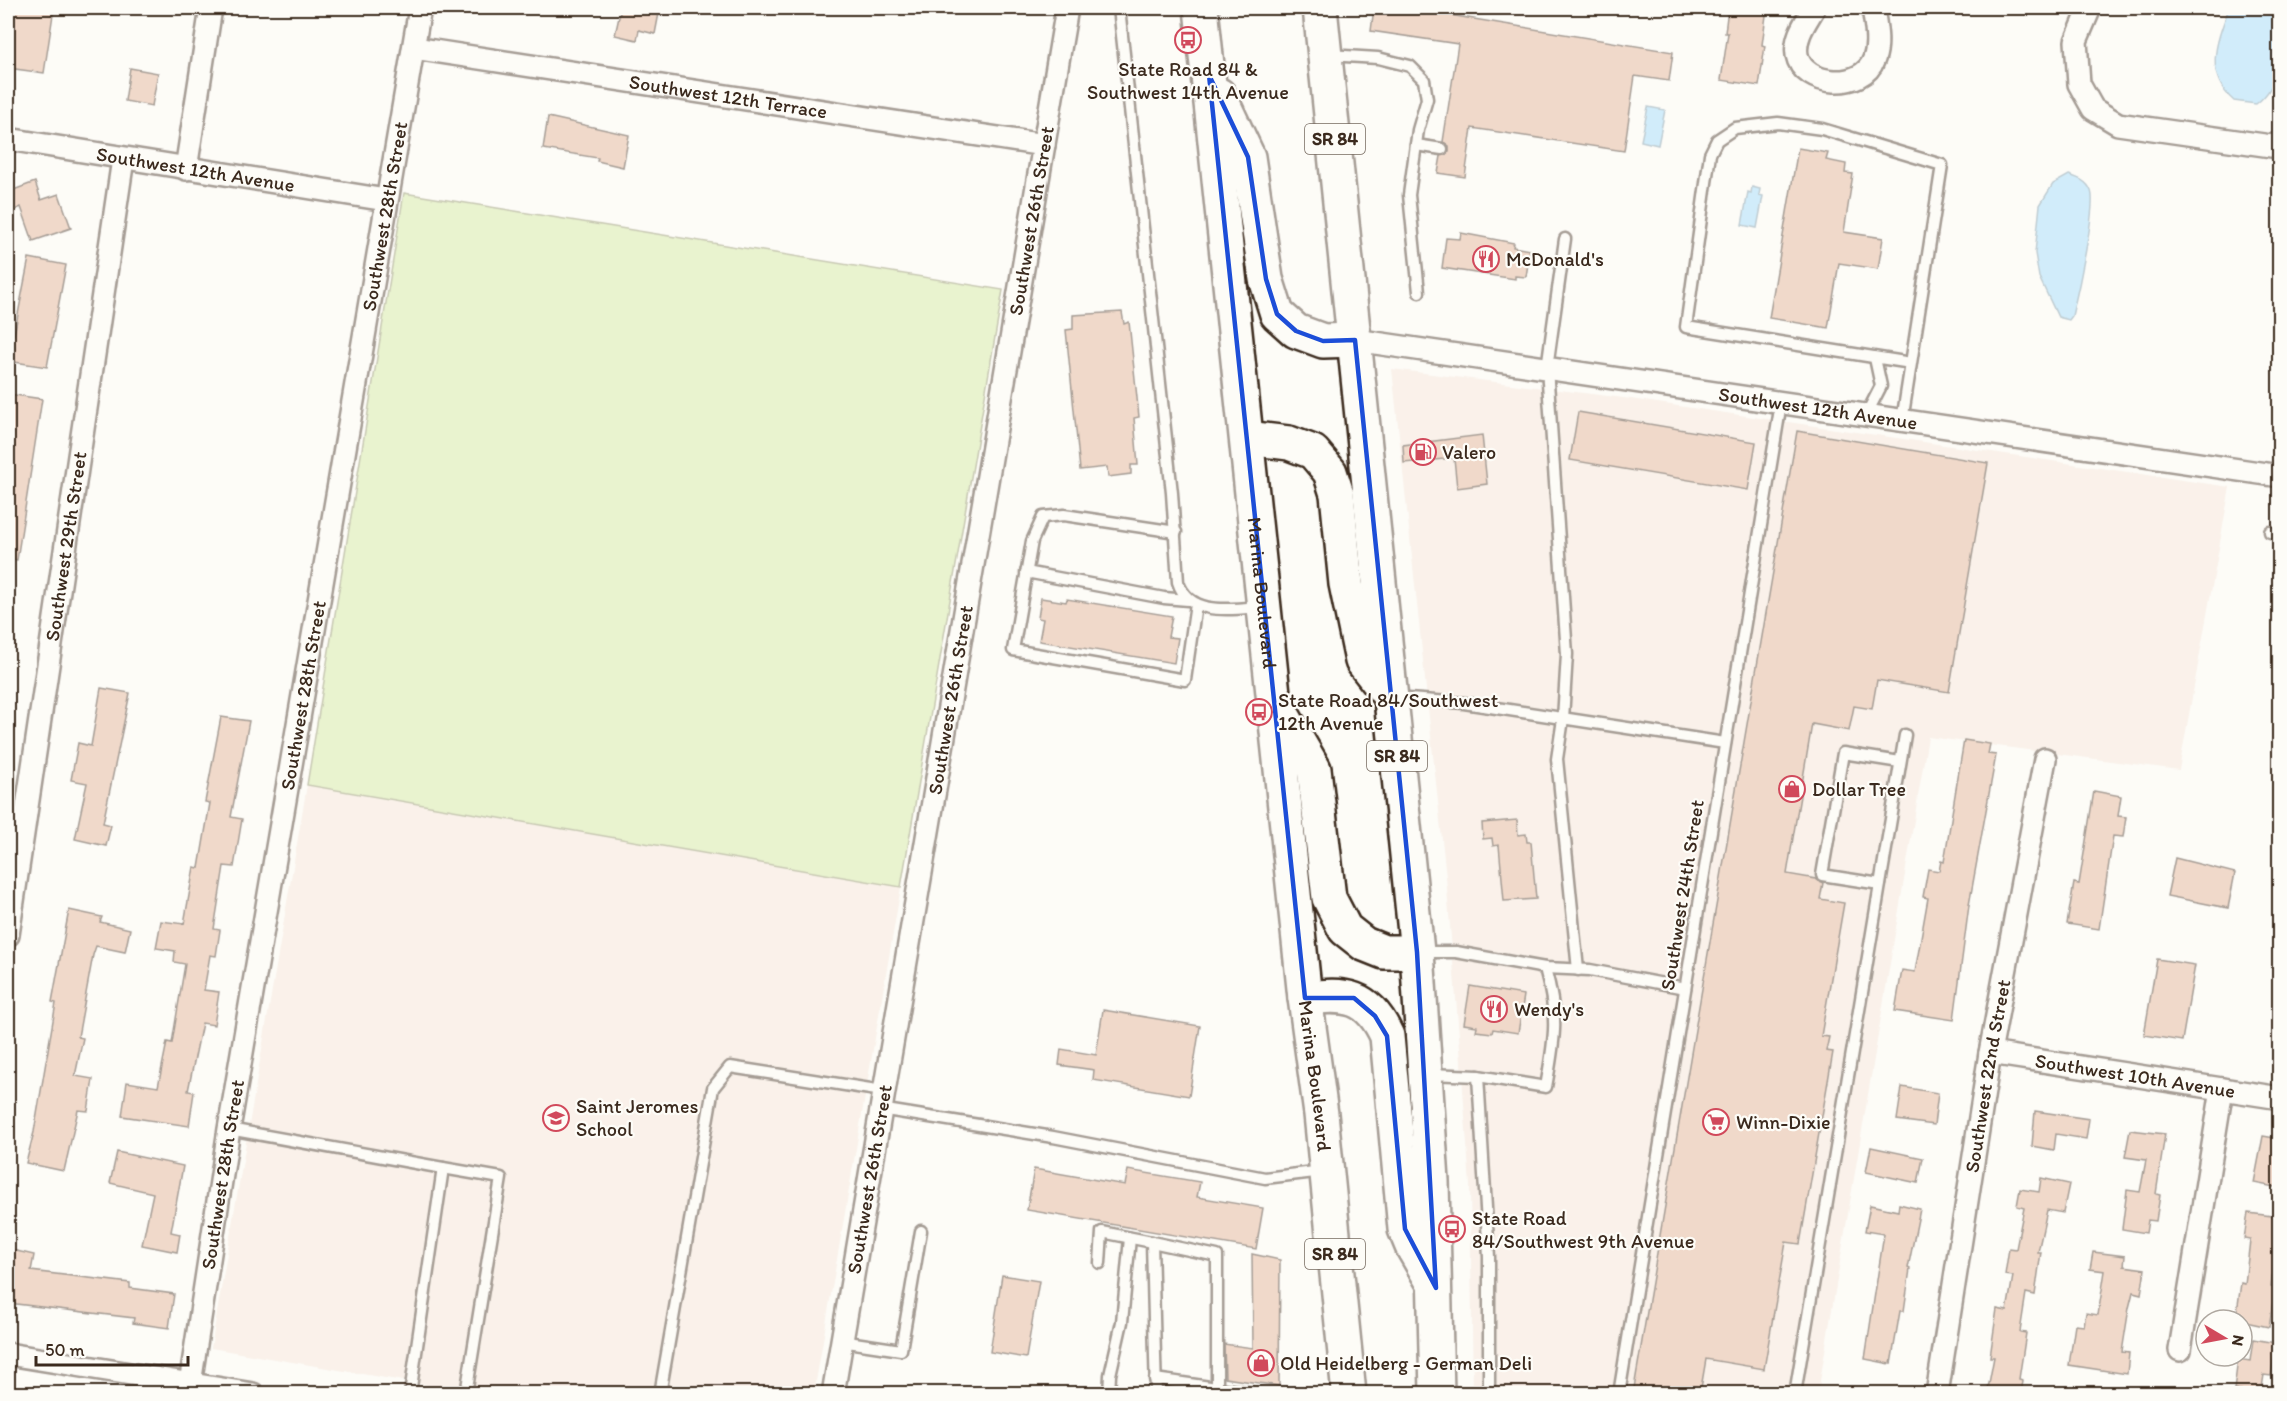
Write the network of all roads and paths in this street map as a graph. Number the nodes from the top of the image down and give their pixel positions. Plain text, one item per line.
1 (212, 8) edge
2 (420, 8) edge
3 (1067, 8) edge
4 (1119, 8) edge
5 (1201, 8) edge
6 (1320, 8) edge
7 (1814, 8) edge
8 (1873, 8) edge
9 (2090, 8) edge
10 (414, 48) junction
11 (1325, 55) junction
12 (1209, 75) junction
13 (8, 139) edge
14 (2280, 143) edge
15 (1044, 145) junction
16 (1416, 145) junction
17 (1442, 149) dead end
18 (123, 159) junction
19 (186, 169) junction
20 (386, 200) junction
21 (1565, 239) dead end
22 (1419, 292) dead end
23 (1355, 340) junction
24 (1875, 358) junction
25 (1911, 363) junction
26 (1547, 368) junction
27 (1781, 403) junction
28 (1866, 415) junction
29 (1902, 420) junction
30 (1247, 438) junction
31 (2280, 476) edge
32 (1176, 532) junction
33 (1026, 572) junction
34 (1192, 602) junction
35 (1264, 607) junction
36 (1391, 698) junction
37 (1274, 700) junction
38 (1563, 719) junction
39 (1905, 735) dead end
40 (1725, 743) junction
41 (2045, 759) dead end
42 (1900, 762) junction
43 (1880, 884) junction
44 (8, 935) edge
45 (1417, 952) junction
46 (1545, 968) junction
47 (1578, 969) junction
48 (1685, 988) junction
49 (1305, 998) junction
50 (1990, 1053) junction
51 (1425, 1074) junction
52 (1478, 1076) junction
53 (2222, 1089) junction
54 (2280, 1098) edge
55 (882, 1100) junction
56 (229, 1128) junction
57 (443, 1168) junction
58 (1327, 1171) junction
59 (921, 1231) dead end
60 (1130, 1238) junction
61 (1152, 1242) junction
62 (1100, 1263) dead end
63 (1436, 1288) junction
64 (842, 1341) junction
65 (2180, 1350) dead end
66 (8, 1354) edge
67 (1155, 1379) junction
68 (203, 1388) edge
69 (1217, 1391) edge
70 (253, 1394) edge
71 (410, 1394) edge
72 (466, 1394) edge
73 (660, 1394) edge
74 (833, 1394) edge
75 (1109, 1394) edge
76 (1156, 1394) edge
77 (1258, 1394) edge
78 (1349, 1394) edge
79 (1437, 1394) edge
80 (1490, 1394) edge
81 (1619, 1394) edge
82 (1795, 1394) edge
83 (1937, 1394) edge

1 - 19 street
2 - 10 street, Southwest 28th Street
3 - 15 street, Southwest 26th Street
4 - 32 lane
5 - 12 main road, Marina Boulevard / SR 84
6 - 11 main road, SR 84
7 - 8 street
9 - 14 street
10 - 15 street, Southwest 12th Terrace
10 - 20 street, Southwest 28th Street
11 - 16 lane
11 - 23 main road, SR 84
12 - 23 main road
12 - 30 main road, Marina Boulevard / SR 84
13 - 18 street, Southwest 12th Avenue
15 - 55 street, Southwest 26th Street
16 - 17 lane
16 - 22 lane
18 - 19 street, Southwest 12th Avenue
18 - 44 street, Southwest 29th Street
19 - 20 street, Southwest 12th Avenue
20 - 56 street, Southwest 28th Street
21 - 26 lane
23 - 26 street, Southwest 12th Avenue
23 - 36 main road, SR 84
24 - 25 lane
24 - 25 lane
24 - 28 lane
25 - 29 lane
26 - 27 street, Southwest 12th Avenue
26 - 38 lane
27 - 28 street, Southwest 12th Avenue
27 - 40 lane, Southwest 24th Street
28 - 29 street, Southwest 12th Avenue
29 - 31 street, Southwest 12th Avenue
30 - 35 main road, Marina Boulevard / SR 84
30 - 36 main road
32 - 33 lane
32 - 34 lane
33 - 34 lane
33 - 34 lane
34 - 35 lane
35 - 37 main road, Marina Boulevard / SR 84
36 - 38 lane
36 - 45 main road, SR 84
37 - 45 main road
37 - 49 main road, Marina Boulevard / SR 84
38 - 40 lane
38 - 47 lane
39 - 42 lane
40 - 48 lane, Southwest 24th Street
41 - 50 street, Southwest 22nd Street
42 - 43 lane
42 - 43 lane
43 - 82 lane
45 - 46 lane
45 - 51 main road, SR 84
46 - 47 lane
46 - 52 lane
47 - 48 lane
48 - 81 lane, Southwest 24th Street
49 - 58 main road, Marina Boulevard / SR 84
49 - 63 main road
50 - 53 street, Southwest 10th Avenue
50 - 83 street, Southwest 22nd Street
51 - 52 lane
51 - 63 main road, SR 84
52 - 80 lane
53 - 54 street, Southwest 10th Avenue
53 - 65 street
55 - 58 lane
55 - 64 street, Southwest 26th Street
55 - 73 lane
56 - 57 lane
56 - 68 street, Southwest 28th Street
57 - 71 lane
57 - 72 lane
58 - 78 main road, Marina Boulevard / SR 84
59 - 64 lane
60 - 61 lane
60 - 62 lane
60 - 75 lane
61 - 67 lane
61 - 69 lane
63 - 79 main road, SR 84
64 - 74 street, Southwest 26th Street
66 - 68 street
67 - 69 lane
67 - 76 lane
68 - 70 street
69 - 77 lane

